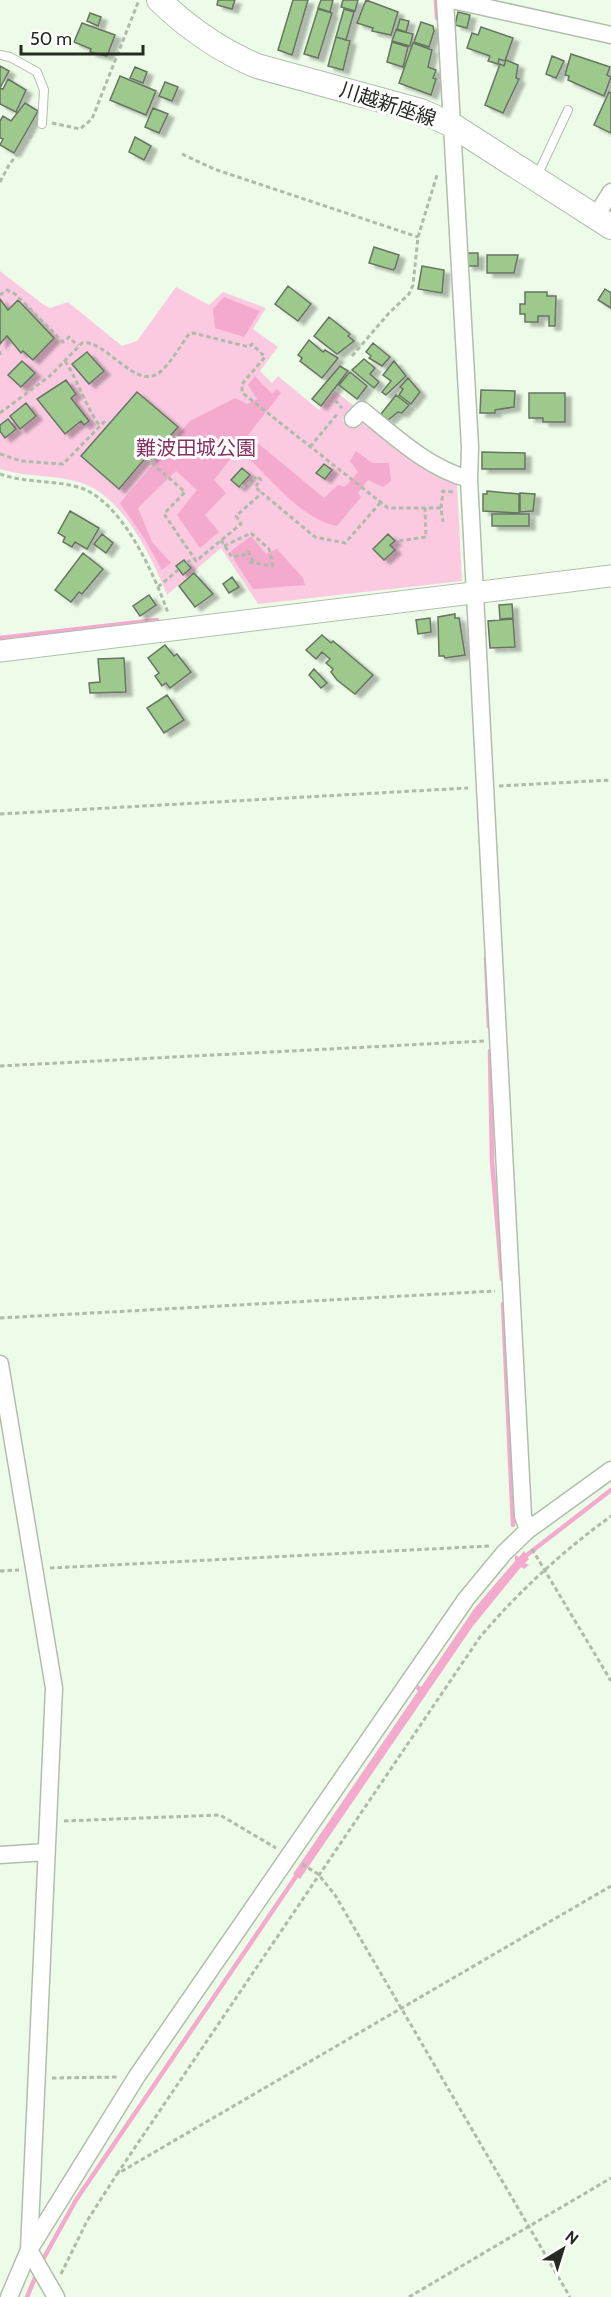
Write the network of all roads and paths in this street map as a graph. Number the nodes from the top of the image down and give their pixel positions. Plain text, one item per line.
1 (139, 0) edge
2 (159, 0) edge
3 (444, 0) edge
4 (452, 0) edge
5 (611, 35) edge
6 (0, 55) edge
7 (568, 110) dead end
8 (42, 124) junction
9 (452, 125) junction
10 (182, 154) dead end
11 (453, 169) junction
12 (536, 178) junction
13 (0, 182) edge
14 (611, 192) edge
15 (603, 221) edge
16 (418, 237) junction
17 (0, 295) edge
18 (78, 346) junction
19 (352, 356) dead end
20 (65, 361) junction
21 (335, 400) dead end
22 (0, 412) edge
23 (353, 419) dead end
24 (108, 425) dead end
25 (100, 426) junction
26 (192, 438) dead end
27 (310, 447) junction
28 (0, 454) edge
29 (146, 458) dead end
30 (150, 462) junction
31 (0, 474) edge
32 (469, 479) junction
33 (241, 484) dead end
34 (262, 493) junction
35 (381, 502) junction
36 (425, 508) junction
37 (443, 522) dead end
38 (221, 540) junction
39 (399, 541) dead end
40 (224, 546) junction
41 (193, 558) junction
42 (187, 563) dead end
43 (178, 570) dead end
44 (611, 576) edge
45 (158, 587) junction
46 (477, 592) junction
47 (174, 630) junction
48 (0, 651) edge
49 (611, 780) edge
50 (486, 787) junction
51 (0, 814) edge
52 (498, 1040) junction
53 (0, 1066) edge
54 (513, 1290) junction
55 (0, 1318) edge
56 (0, 1364) edge
57 (611, 1470) edge
58 (611, 1516) edge
59 (526, 1532) junction
60 (504, 1553) junction
61 (543, 1568) junction
62 (34, 1569) junction
63 (611, 1681) edge
64 (47, 1822) junction
65 (46, 1852) junction
66 (0, 1855) edge
67 (289, 1856) junction
68 (318, 1874) junction
69 (611, 1886) edge
70 (402, 2009) junction
71 (137, 2076) junction
72 (39, 2078) junction
73 (117, 2174) junction
74 (611, 2178) edge
75 (528, 2227) junction
76 (29, 2250) junction
77 (54, 2293) edge
78 (9, 2297) edge
79 (409, 2297) edge
80 (570, 2297) edge

1 - 8 path
2 - 9 main road, 川越新座線
3 - 9 street
4 - 5 street
6 - 8 lane
7 - 12 lane
8 - 13 path
9 - 11 street
9 - 12 main road, 川越新座線
10 - 16 path
11 - 16 path
11 - 32 street
12 - 15 main road, 川越新座線
14 - 15 street
16 - 19 path
17 - 18 path
18 - 20 path
18 - 27 path
20 - 22 path
20 - 25 path
21 - 27 path
23 - 32 street
24 - 25 path
25 - 28 path
26 - 30 path
27 - 35 path
29 - 30 path
30 - 41 path
31 - 45 path
32 - 46 street
33 - 34 path
34 - 35 path
34 - 38 path
35 - 36 path
36 - 37 path
36 - 39 path
38 - 40 path
38 - 41 path
40 - 40 path
41 - 42 path
43 - 45 path
44 - 46 street
45 - 47 path
46 - 47 street
46 - 50 street
47 - 48 street
49 - 50 path
50 - 51 path
50 - 52 street
52 - 53 path
52 - 54 street
54 - 55 path
54 - 59 street
56 - 62 street
57 - 59 street
58 - 61 path
59 - 60 street
59 - 61 path
60 - 62 path
60 - 67 street
61 - 63 path
61 - 68 path
62 - 64 street
64 - 65 street
64 - 67 path
65 - 66 street
65 - 72 street
67 - 71 street
68 - 70 path
68 - 73 path
69 - 70 path
70 - 73 path
70 - 75 path
71 - 72 path
71 - 76 street
72 - 76 street
73 - 77 path
74 - 75 path
75 - 79 path
75 - 80 path
76 - 77 street
76 - 78 street

